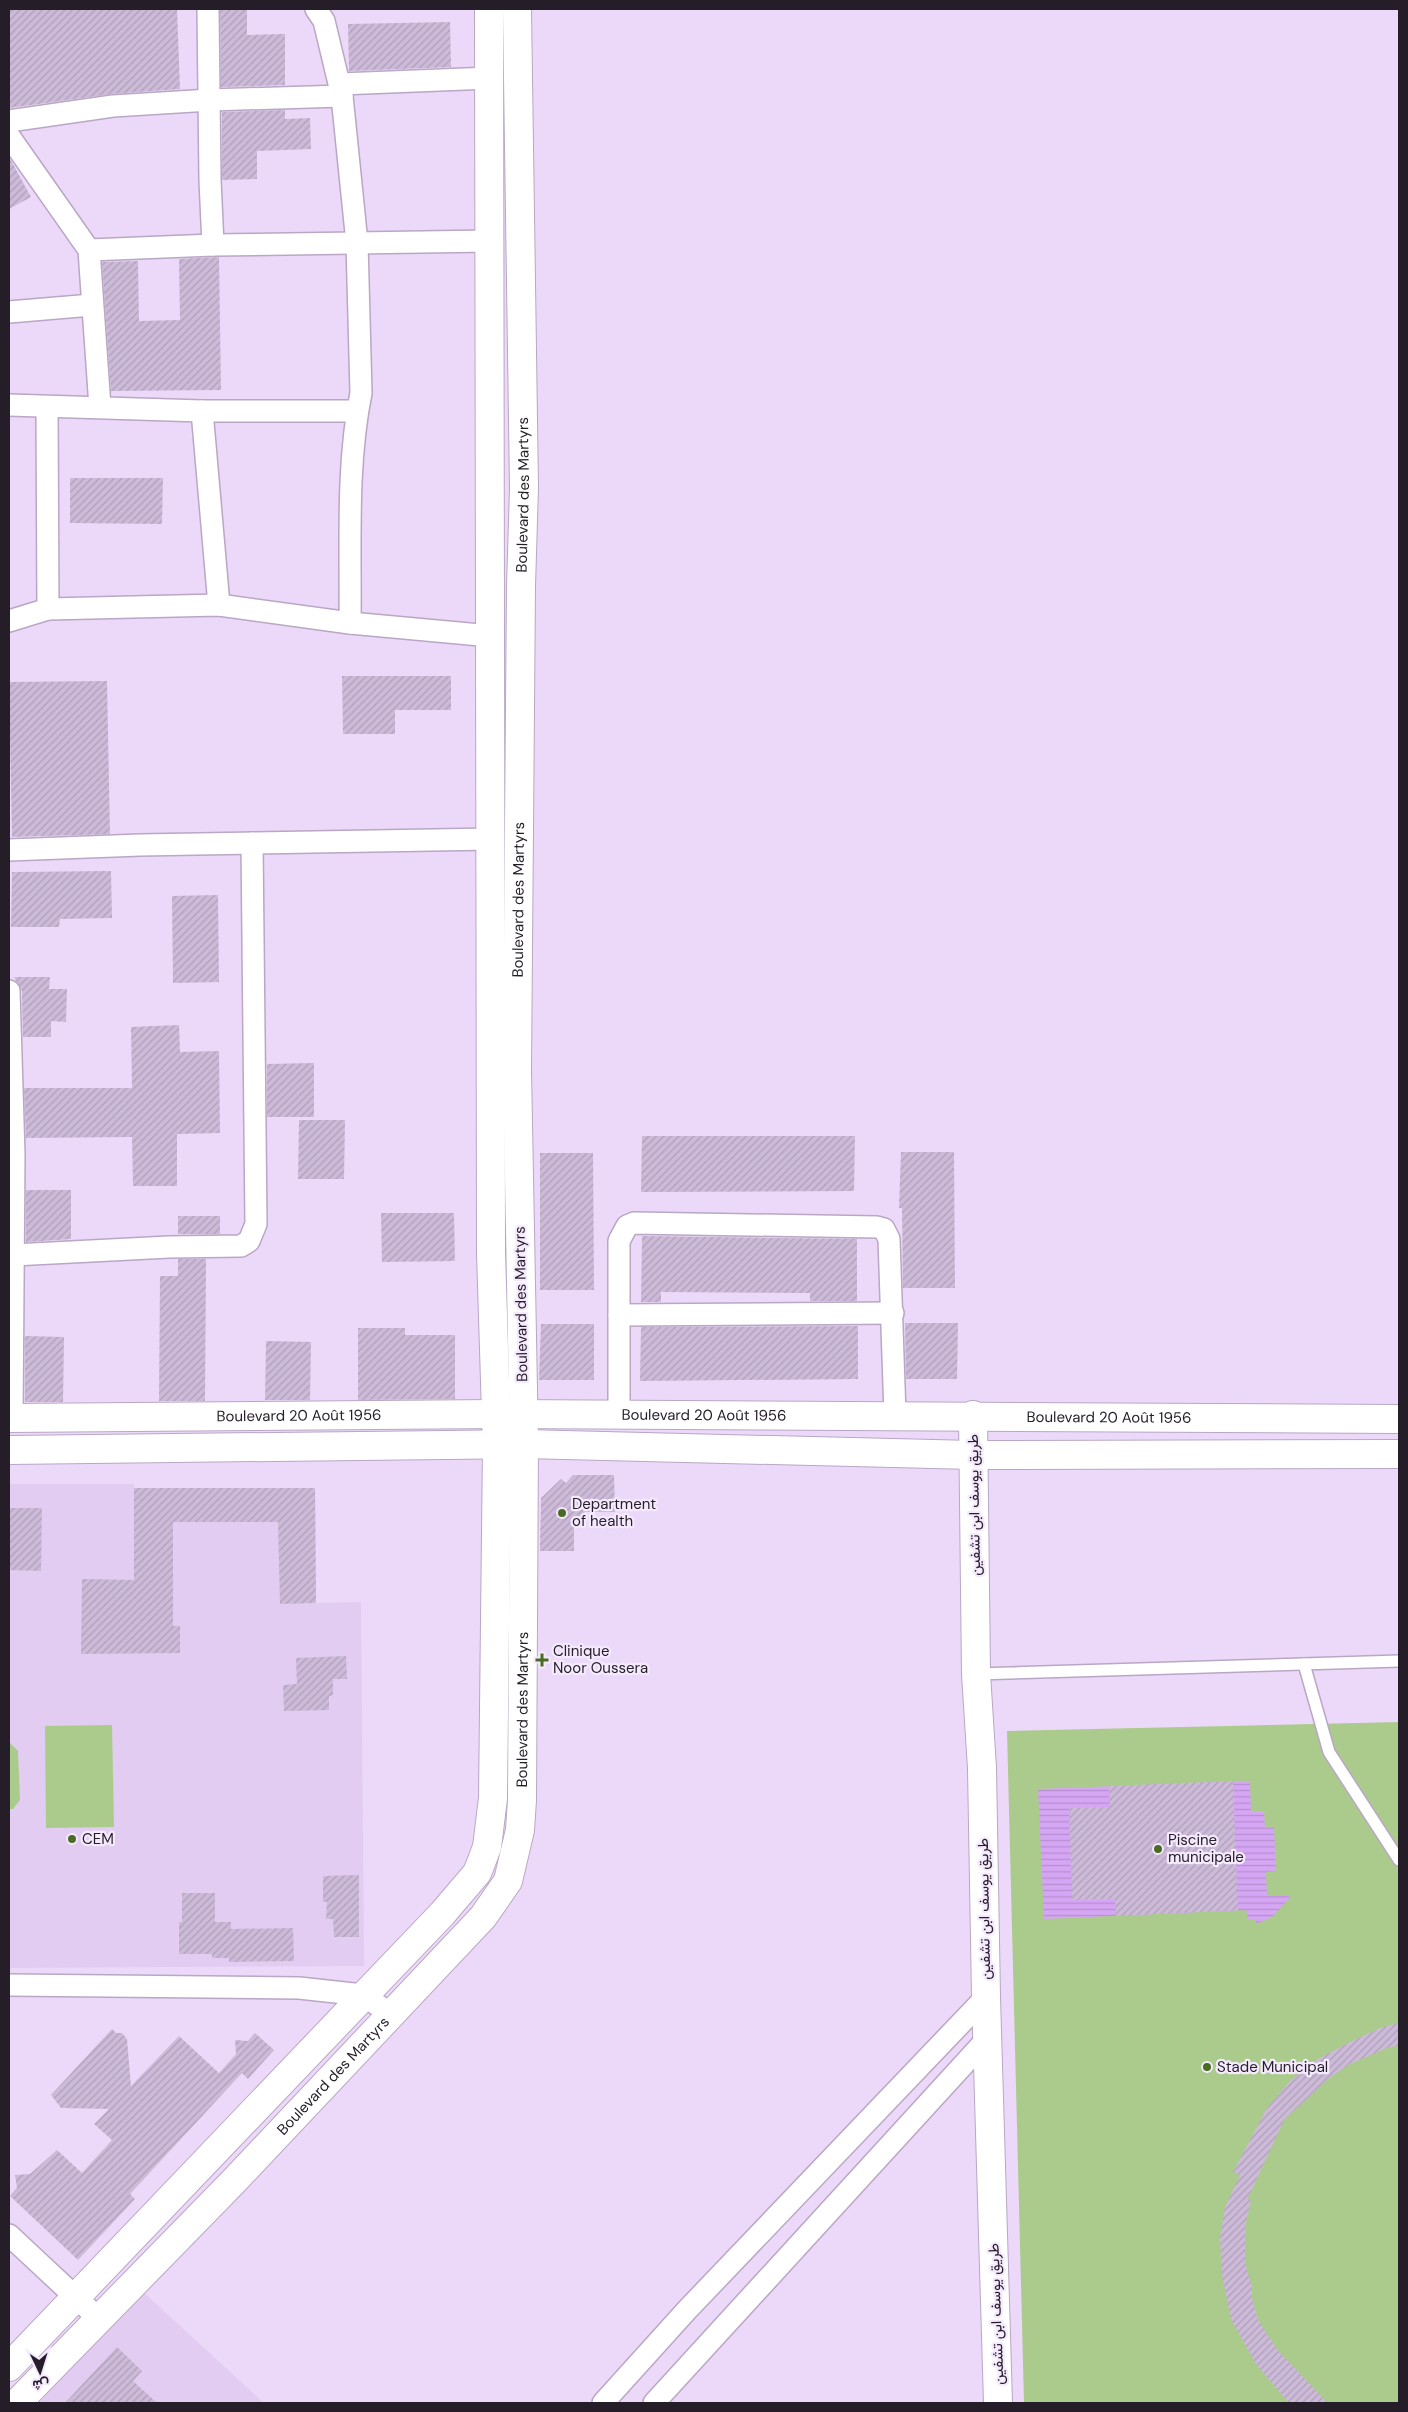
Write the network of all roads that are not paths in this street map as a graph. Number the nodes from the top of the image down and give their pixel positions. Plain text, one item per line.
1 (208, 9) edge
2 (316, 9) edge
3 (489, 9) edge
4 (517, 9) edge
5 (490, 78) junction
6 (341, 90) junction
7 (210, 100) junction
8 (9, 122) edge
9 (9, 136) edge
10 (490, 242) junction
11 (357, 243) junction
12 (213, 245) junction
13 (90, 250) junction
14 (92, 305) junction
15 (9, 312) edge
16 (9, 406) edge
17 (47, 407) junction
18 (100, 407) junction
19 (202, 410) junction
20 (356, 411) junction
21 (219, 605) junction
22 (48, 610) junction
23 (9, 621) edge
24 (350, 623) junction
25 (491, 636) junction
26 (492, 839) junction
27 (252, 843) junction
28 (9, 850) edge
29 (9, 991) edge
30 (13, 1255) junction
31 (893, 1313) junction
32 (619, 1315) junction
33 (496, 1414) junction
34 (895, 1415) junction
35 (523, 1416) junction
36 (619, 1416) junction
37 (973, 1416) junction
38 (10, 1418) edge
39 (1399, 1420) edge
40 (524, 1444) junction
41 (497, 1445) junction
42 (9, 1450) edge
43 (1399, 1454) edge
44 (973, 1455) junction
45 (1399, 1661) edge
46 (1304, 1664) junction
47 (976, 1674) junction
48 (1399, 1860) edge
49 (9, 1985) edge
50 (363, 1995) junction
51 (986, 1997) junction
52 (392, 2014) junction
53 (987, 2039) junction
54 (9, 2235) edge
55 (75, 2297) junction
56 (99, 2319) junction
57 (9, 2367) edge
58 (17, 2403) edge
59 (602, 2403) edge
60 (654, 2403) edge
61 (998, 2403) edge

1 - 7 street
2 - 6 street
3 - 5 street, Boulevard des Martyrs
4 - 35 street, Boulevard des Martyrs
5 - 6 street
5 - 10 street, Boulevard des Martyrs
6 - 7 street
6 - 11 street
7 - 8 street
7 - 12 street
9 - 13 street
10 - 11 street
10 - 25 street, Boulevard des Martyrs
11 - 12 street
11 - 20 street
12 - 13 street
13 - 14 street
14 - 15 street
14 - 18 street
16 - 17 street
17 - 18 street
17 - 22 street
18 - 19 street
19 - 20 street
19 - 21 street
20 - 24 street
21 - 22 street
21 - 24 street
22 - 23 street
24 - 25 street
25 - 26 street, Boulevard des Martyrs
26 - 27 street
26 - 33 street, Boulevard des Martyrs
27 - 28 street
27 - 30 street
29 - 30 street
30 - 38 street
31 - 32 street
31 - 32 street
31 - 34 street
32 - 36 street
33 - 35 street, Boulevard 20 Août 1956
33 - 38 street, Boulevard 20 Août 1956
33 - 41 street, Boulevard des Martyrs
34 - 36 street, Boulevard 20 Août 1956
34 - 37 street, Boulevard 20 Août 1956
35 - 36 street, Boulevard 20 Août 1956
35 - 40 street, Boulevard des Martyrs
37 - 39 street, Boulevard 20 Août 1956
37 - 44 street, طريق يوسف ابن تشفين
40 - 41 street, Boulevard 20 Août 1956
40 - 44 street, Boulevard 20 Août 1956
40 - 52 street, Boulevard des Martyrs
41 - 42 street, Boulevard 20 Août 1956
41 - 50 street, Boulevard des Martyrs
43 - 44 street, Boulevard 20 Août 1956
44 - 47 street, طريق يوسف ابن تشفين
45 - 46 lane
46 - 47 lane
46 - 48 lane
47 - 51 street, طريق يوسف ابن تشفين
49 - 50 street
50 - 52 street
50 - 55 street
51 - 53 street, طريق يوسف ابن تشفين
51 - 59 street
52 - 56 street, Boulevard des Martyrs
53 - 60 street
53 - 61 street, طريق يوسف ابن تشفين
54 - 55 street
55 - 56 street
55 - 57 street
56 - 58 street, Boulevard des Martyrs

